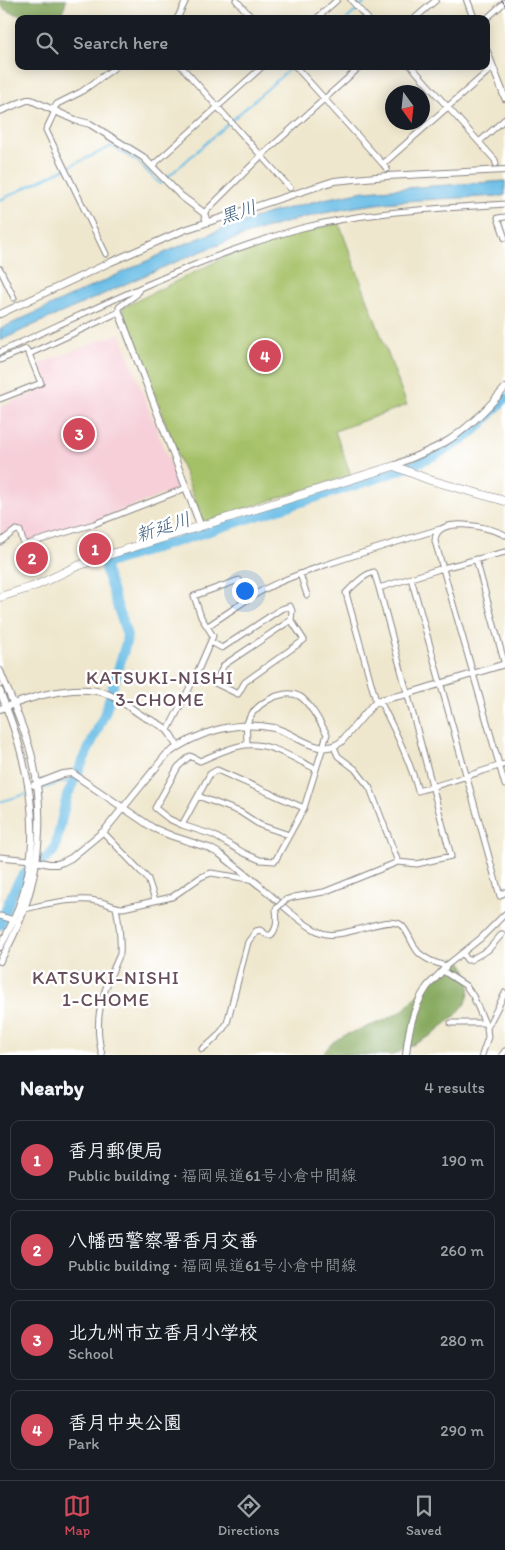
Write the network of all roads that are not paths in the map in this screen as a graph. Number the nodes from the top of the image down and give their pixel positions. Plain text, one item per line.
1 (186, 0) edge
2 (236, 0) edge
3 (337, 0) edge
4 (351, 0) edge
5 (436, 0) edge
6 (467, 0) edge
7 (505, 2) edge
8 (179, 15) edge
9 (249, 15) edge
10 (320, 15) edge
11 (364, 15) edge
12 (419, 15) edge
13 (473, 15) edge
14 (490, 15) edge
15 (490, 59) edge
16 (493, 67) junction
17 (111, 70) edge
18 (185, 70) edge
19 (259, 70) edge
20 (300, 70) edge
21 (357, 70) edge
22 (415, 70) edge
23 (490, 70) edge
24 (490, 70) edge
25 (505, 98) edge
26 (325, 99) junction
27 (218, 107) junction
28 (447, 107) junction
29 (54, 110) junction
30 (0, 111) edge
31 (505, 119) edge
32 (478, 142) junction
33 (261, 156) junction
34 (383, 164) junction
35 (496, 164) dead end
36 (152, 166) junction
37 (387, 170) dead end
38 (505, 170) edge
39 (290, 188) dead end
40 (505, 204) edge
41 (204, 213) junction
42 (505, 217) edge
43 (207, 222) junction
44 (505, 238) edge
45 (106, 254) dead end
46 (0, 269) edge
47 (139, 289) junction
48 (14, 298) dead end
49 (119, 312) junction
50 (0, 314) edge
51 (0, 352) edge
52 (30, 354) junction
53 (0, 360) edge
54 (505, 388) edge
55 (0, 400) edge
56 (394, 466) junction
57 (186, 488) junction
58 (505, 501) edge
59 (201, 527) junction
60 (440, 529) junction
61 (505, 535) edge
62 (0, 542) edge
63 (505, 552) edge
64 (476, 559) junction
65 (443, 568) junction
66 (300, 574) junction
67 (411, 578) junction
68 (379, 588) junction
69 (307, 595) dead end
70 (0, 597) edge
71 (251, 597) junction
72 (291, 620) junction
73 (208, 626) junction
74 (211, 642) junction
75 (505, 664) edge
76 (0, 671) edge
77 (473, 674) junction
78 (196, 675) junction
79 (215, 683) junction
80 (441, 684) junction
81 (0, 691) edge
82 (407, 694) junction
83 (376, 700) junction
84 (6, 706) edge
85 (247, 725) junction
86 (168, 730) junction
87 (247, 745) junction
88 (177, 746) junction
89 (334, 747) junction
90 (322, 749) junction
91 (502, 765) edge
92 (316, 769) junction
93 (467, 775) junction
94 (36, 784) junction
95 (505, 786) edge
96 (28, 787) junction
97 (433, 787) junction
98 (198, 796) junction
99 (123, 808) junction
100 (304, 808) junction
101 (182, 825) junction
102 (103, 832) junction
103 (289, 835) junction
104 (0, 857) edge
105 (34, 860) junction
106 (398, 862) junction
107 (249, 878) junction
108 (259, 885) joint
109 (505, 892) edge
110 (154, 900) junction
111 (116, 907) junction
112 (25, 909) junction
113 (0, 916) edge
114 (504, 918) edge
115 (17, 921) junction
116 (502, 934) dead end
117 (0, 947) edge
118 (463, 954) junction
119 (0, 960) edge
120 (444, 968) junction
121 (505, 993) edge
122 (451, 1023) dead end
123 (486, 1025) junction
124 (202, 1049) dead end
125 (505, 1051) edge
126 (102, 1055) edge
127 (406, 1055) edge
128 (482, 1055) edge
129 (502, 1055) edge

1 - 8 street
2 - 9 street
3 - 10 street
4 - 11 street
5 - 12 street
6 - 13 street
7 - 14 street
15 - 16 street
16 - 23 street
16 - 25 street
17 - 29 street
18 - 27 street
19 - 27 street
20 - 26 street
21 - 26 street
22 - 28 street
24 - 28 street
26 - 33 street
26 - 34 street
27 - 33 street
27 - 36 street
28 - 32 street
28 - 34 street
29 - 30 street
29 - 36 street
29 - 45 street
31 - 32 street
32 - 35 street
33 - 39 street
33 - 41 street
34 - 37 street
36 - 41 street
38 - 43 street
40 - 47 street
41 - 43 street
42 - 44 street
43 - 50 street
46 - 48 street
47 - 49 street
47 - 51 street
49 - 52 street
49 - 57 street
52 - 53 street
52 - 55 street
54 - 56 street
56 - 58 main road
56 - 59 main road
57 - 59 street
57 - 62 street
59 - 70 main road
60 - 61 street
60 - 65 street
60 - 66 street
63 - 64 street
64 - 65 street
64 - 75 street
65 - 67 street
65 - 77 street
66 - 69 street
66 - 71 street
67 - 68 street
67 - 80 street
68 - 82 street
68 - 83 street
71 - 73 street
71 - 73 street
72 - 74 street
72 - 79 street
72 - 79 street
73 - 74 street
74 - 78 street
75 - 77 street
76 - 84 street
77 - 80 street
77 - 91 street
78 - 79 street
78 - 86 street
80 - 82 street
80 - 93 street
81 - 84 street
82 - 83 street
82 - 97 street
83 - 89 street
83 - 97 street
84 - 86 street
84 - 94 street
84 - 96 street
85 - 87 street
85 - 88 street
85 - 90 street
85 - 90 street
86 - 88 street
87 - 92 street
87 - 101 street
88 - 99 street
89 - 90 street
89 - 106 street
90 - 92 street
91 - 93 street
91 - 95 street
92 - 100 street
93 - 97 street
93 - 109 street
94 - 96 street
94 - 99 street
94 - 105 street
96 - 105 street
97 - 106 street
98 - 100 street
98 - 101 street
98 - 103 street
99 - 102 street
99 - 107 street
100 - 103 street
101 - 103 street
102 - 105 street
102 - 110 street
104 - 105 street
105 - 112 street
105 - 115 street
106 - 124 street, bridge
107 - 108 street
107 - 110 street
108 - 120 street
110 - 111 street
111 - 112 street
111 - 126 street
112 - 115 street
113 - 115 street
114 - 118 street
115 - 117 street
115 - 119 street
116 - 118 street
118 - 120 street
120 - 123 street
120 - 127 street
121 - 123 street
122 - 123 street
123 - 128 street
125 - 129 street

